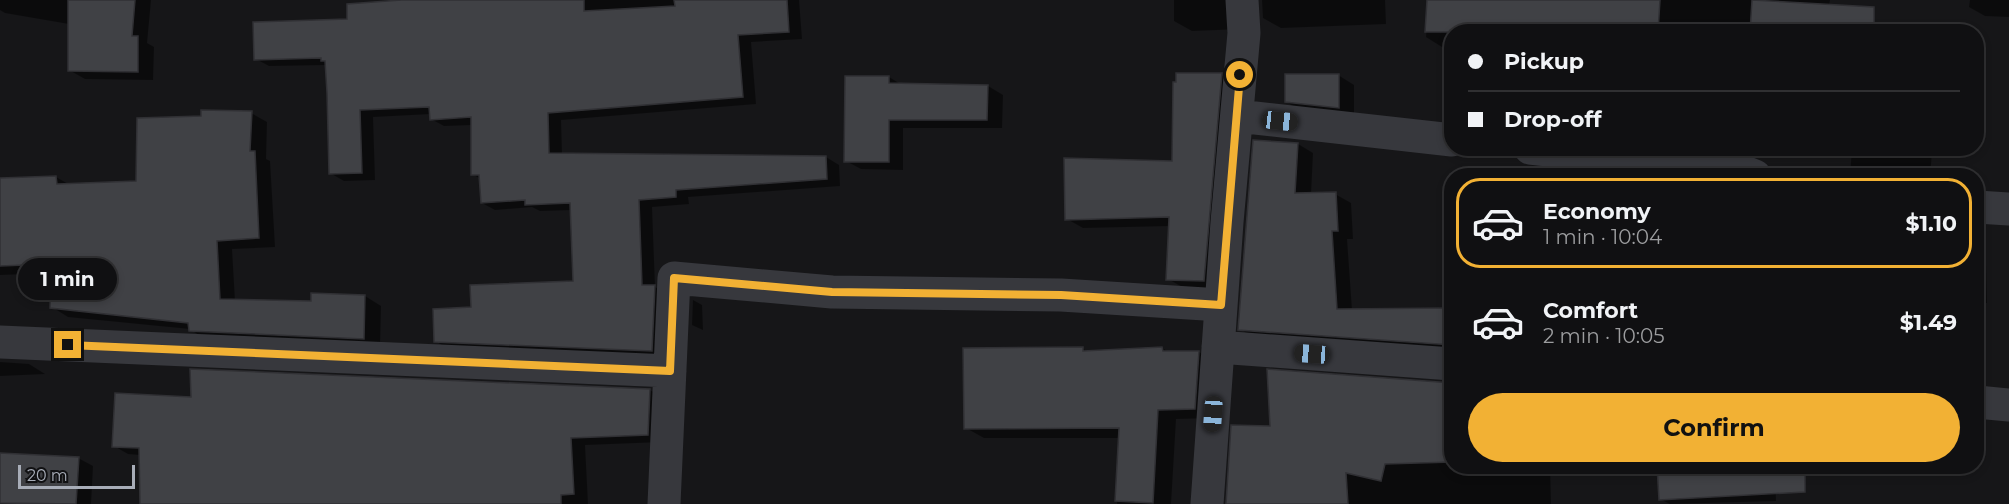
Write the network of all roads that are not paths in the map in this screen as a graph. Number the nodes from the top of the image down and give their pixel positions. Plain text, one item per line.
1 (1242, 0) edge
2 (1237, 116) junction
3 (1444, 139) edge
4 (1602, 156) edge
5 (1709, 168) edge
6 (1984, 207) edge
7 (2009, 208) edge
8 (1221, 305) junction
9 (0, 342) edge
10 (1218, 347) junction
11 (1444, 363) edge
12 (670, 371) junction
13 (1984, 403) edge
14 (2009, 405) edge
15 (664, 504) edge
16 (1207, 504) edge

1 - 2 street
2 - 3 street
2 - 8 street
4 - 5 street
6 - 7 street
8 - 10 street
8 - 12 street
9 - 12 street
10 - 11 street
10 - 16 street
12 - 15 street
13 - 14 street

